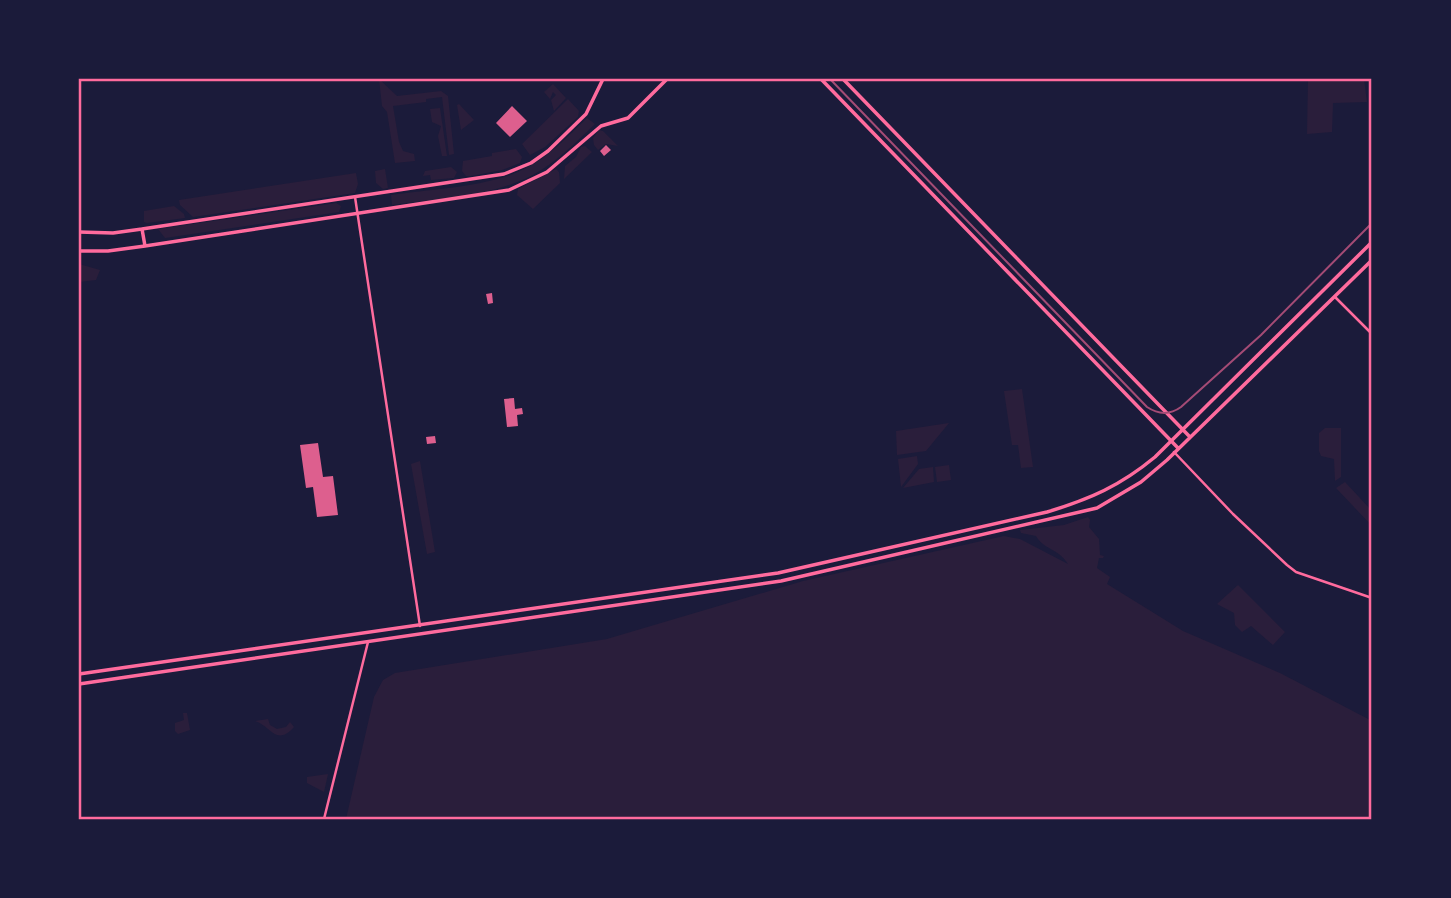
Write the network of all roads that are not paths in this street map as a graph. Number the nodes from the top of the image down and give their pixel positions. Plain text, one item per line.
1 (603, 79) edge
2 (667, 79) edge
3 (821, 79) edge
4 (843, 79) edge
5 (355, 197) junction
6 (358, 214) junction
7 (142, 229) junction
8 (79, 232) edge
9 (1372, 242) edge
10 (145, 246) junction
11 (79, 251) edge
12 (1372, 261) edge
13 (1335, 297) junction
14 (1372, 334) edge
15 (1182, 428) junction
16 (1189, 437) junction
17 (1170, 440) junction
18 (1176, 450) junction
19 (1372, 598) edge
20 (420, 626) junction
21 (421, 634) junction
22 (309, 642) junction
23 (368, 642) junction
24 (310, 650) junction
25 (79, 674) edge
26 (79, 684) edge
27 (324, 819) edge

1 - 5 street
2 - 6 street
3 - 17 street
4 - 15 street
5 - 6 street
5 - 7 street
6 - 10 street
6 - 20 street
7 - 8 street
7 - 10 street
9 - 15 street
10 - 11 street
12 - 13 street
13 - 14 street
13 - 16 street
15 - 16 street
15 - 17 street
16 - 18 street
17 - 18 street
17 - 20 street
18 - 19 street
18 - 21 street
20 - 21 street
20 - 22 street
21 - 23 street
22 - 24 street
22 - 25 street
23 - 24 street
23 - 27 street
24 - 26 street

